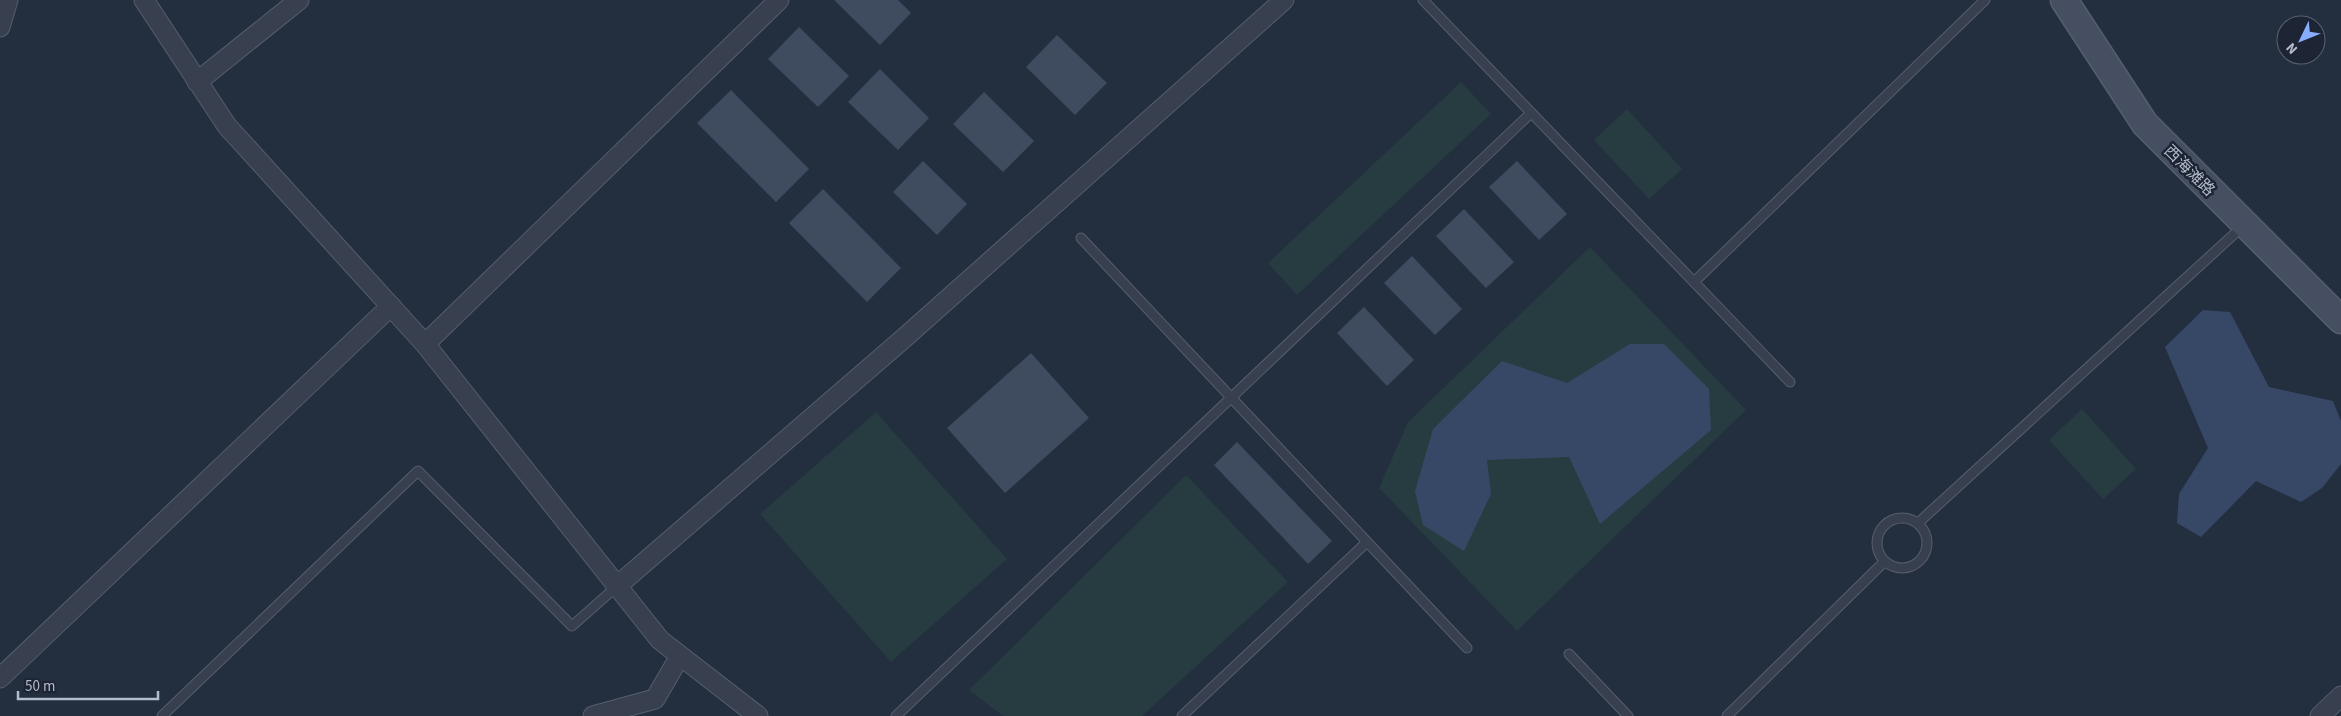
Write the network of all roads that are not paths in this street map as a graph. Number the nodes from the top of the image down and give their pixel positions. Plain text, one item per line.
1 (8, 0) edge
2 (144, 0) edge
3 (300, 0) edge
4 (779, 0) edge
5 (1284, 0) edge
6 (1423, 0) edge
7 (1985, 0) edge
8 (2064, 0) edge
9 (0, 27) edge
10 (197, 82) junction
11 (1531, 112) junction
12 (2245, 224) junction
13 (1081, 238) dead end
14 (1694, 282) junction
15 (391, 306) junction
16 (2341, 320) edge
17 (425, 344) junction
18 (1790, 382) dead end
19 (1231, 398) junction
20 (1918, 523) junction
21 (1367, 542) junction
22 (1884, 562) junction
23 (616, 586) junction
24 (1467, 648) dead end
25 (1569, 654) dead end
26 (680, 656) junction
27 (0, 678) edge
28 (2341, 696) edge
29 (162, 716) edge
30 (593, 716) edge
31 (758, 716) edge
32 (896, 716) edge
33 (1182, 716) edge
34 (1628, 716) edge
35 (1727, 716) edge
36 (2320, 716) edge

1 - 9 street
2 - 10 street
3 - 10 street
4 - 17 street
5 - 23 street
6 - 11 lane
7 - 14 lane
8 - 12 main road, 西海滩路
10 - 15 street
11 - 14 lane
11 - 19 lane
12 - 16 main road, 西海滩路
12 - 20 lane
13 - 19 lane
14 - 18 lane
15 - 17 street
15 - 27 street
17 - 23 street
19 - 21 lane
19 - 32 lane
20 - 22 lane
20 - 22 lane
21 - 24 lane
21 - 33 lane
22 - 35 lane
23 - 26 street
23 - 29 lane
25 - 34 lane
26 - 30 street
26 - 31 street
28 - 36 street

